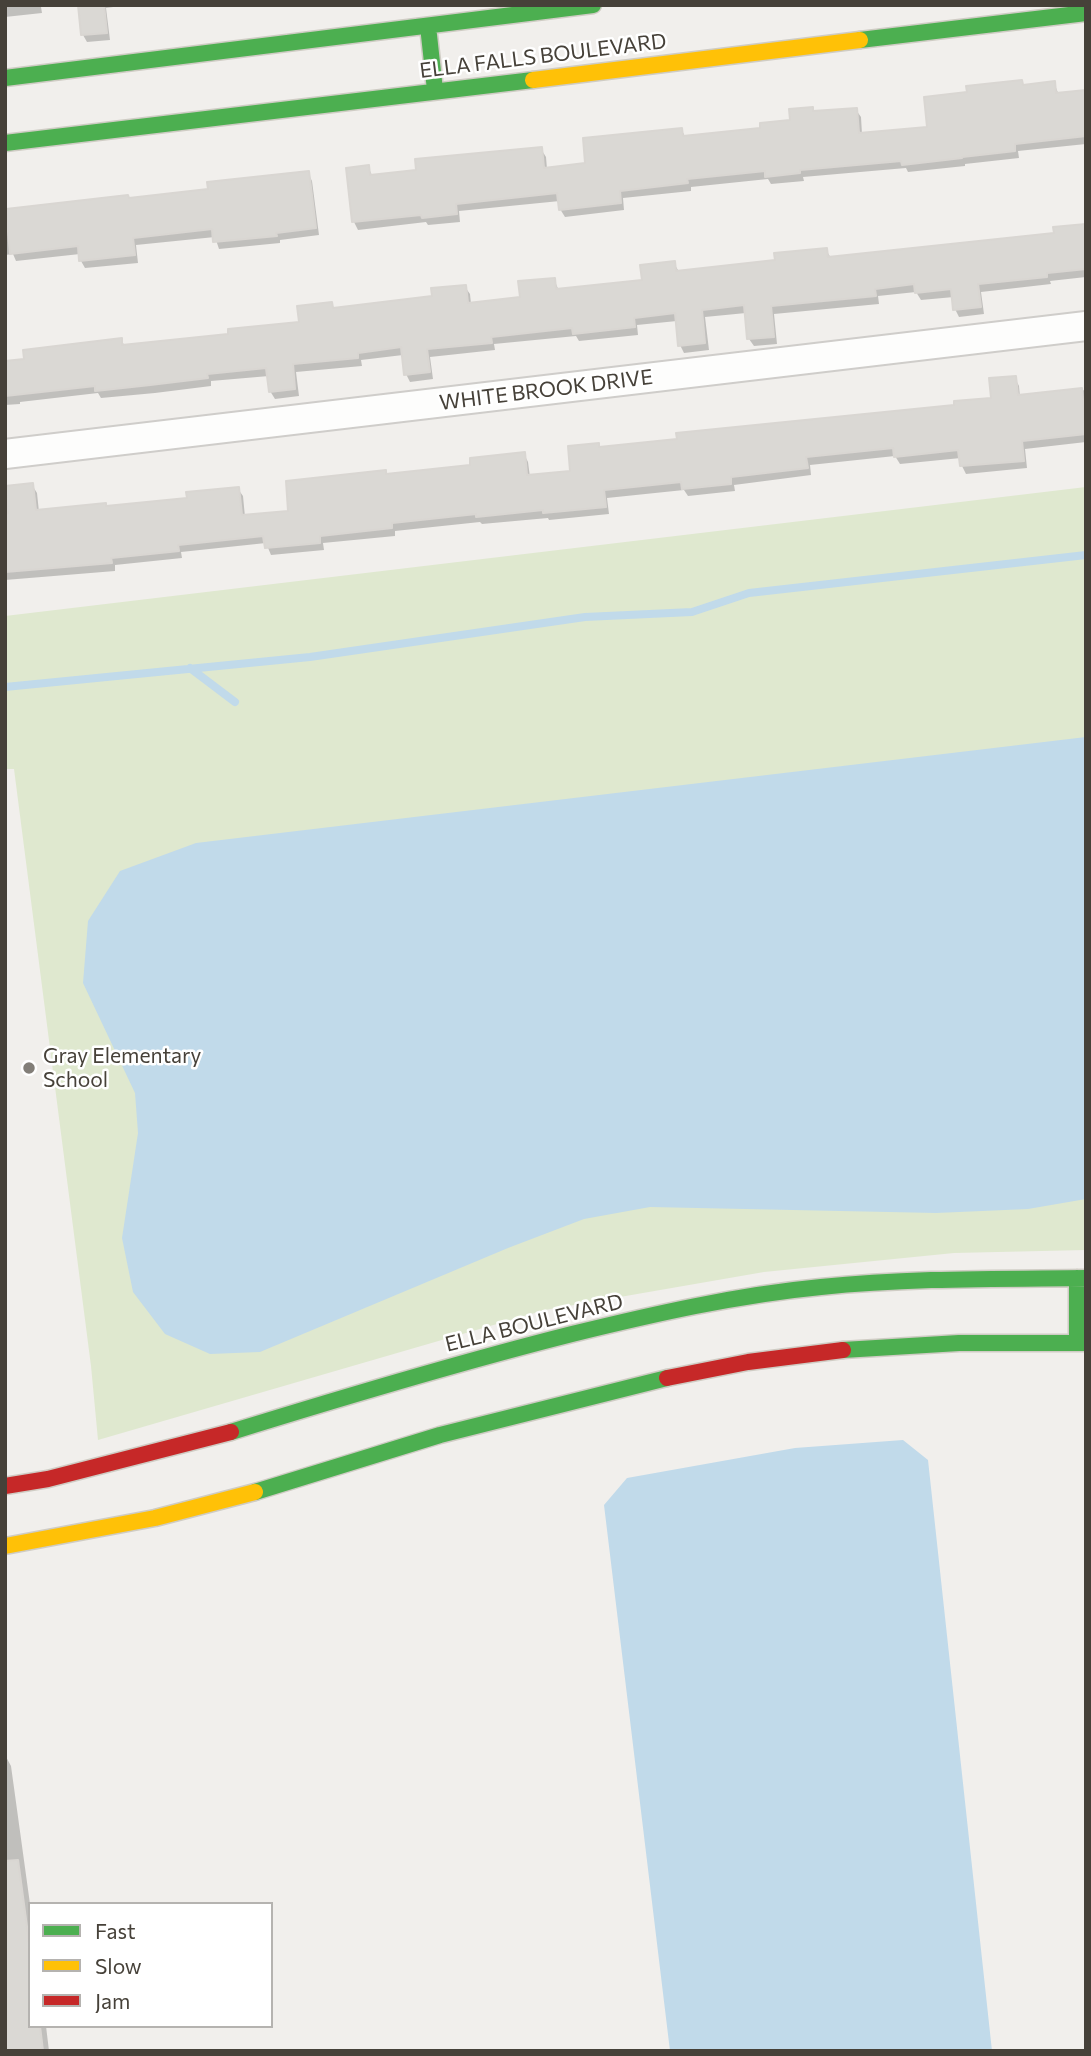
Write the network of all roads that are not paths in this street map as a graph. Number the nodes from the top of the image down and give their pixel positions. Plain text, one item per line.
1 (593, 5) edge
2 (977, 5) edge
3 (1086, 13) edge
4 (979, 24) junction
5 (428, 26) junction
6 (5, 78) edge
7 (435, 90) junction
8 (5, 143) edge
9 (1086, 326) edge
10 (5, 454) edge
11 (1081, 1278) edge
12 (1081, 1343) edge
13 (5, 1486) edge
14 (5, 1546) edge

1 - 5 main road, ELLA FALLS BOULEVARD
2 - 4 main road
3 - 4 main road, ELLA FALLS BOULEVARD
4 - 7 main road, ELLA FALLS BOULEVARD
5 - 6 main road, ELLA FALLS BOULEVARD
5 - 7 main road
7 - 8 main road, ELLA FALLS BOULEVARD
9 - 10 street, WHITE BROOK DRIVE
11 - 12 main road
11 - 13 main road, ELLA BOULEVARD
12 - 14 main road

